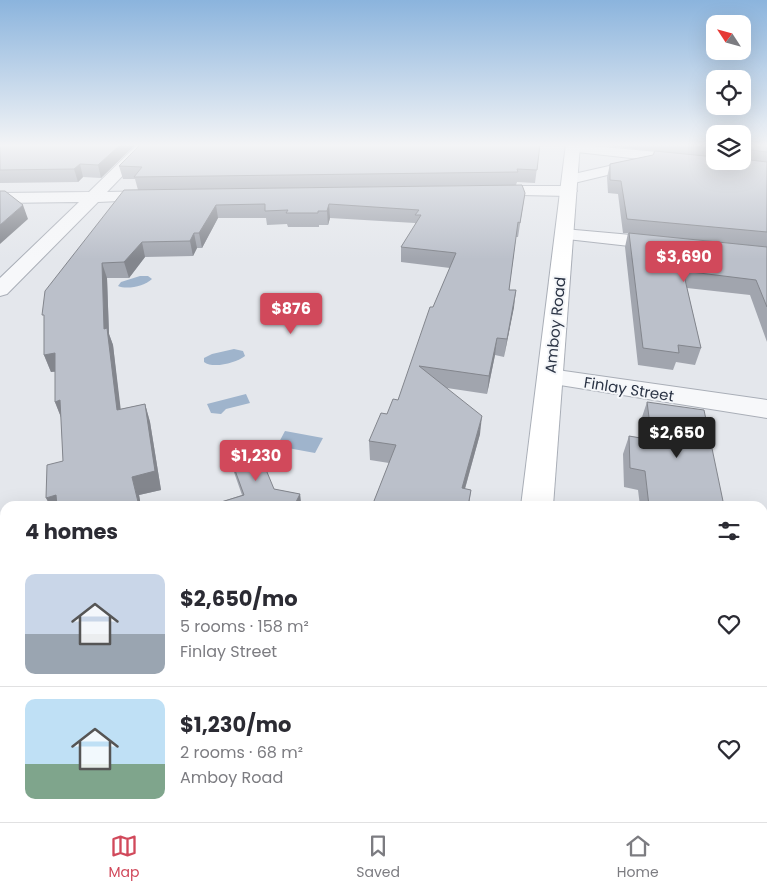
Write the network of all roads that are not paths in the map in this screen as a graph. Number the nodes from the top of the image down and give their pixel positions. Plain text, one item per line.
1 (108, 182) edge
2 (578, 182) edge
3 (569, 185) junction
4 (469, 191) edge
5 (171, 195) edge
6 (94, 196) junction
7 (0, 198) edge
8 (564, 234) junction
9 (678, 245) edge
10 (0, 290) edge
11 (550, 377) junction
12 (767, 409) edge
13 (538, 501) edge

1 - 6 street
2 - 3 street
3 - 4 street
3 - 8 street, Amboy Road
5 - 6 street
6 - 7 street
6 - 10 street
8 - 9 street
8 - 11 street, Amboy Road
11 - 12 street, Finlay Street
11 - 13 street, Amboy Road

